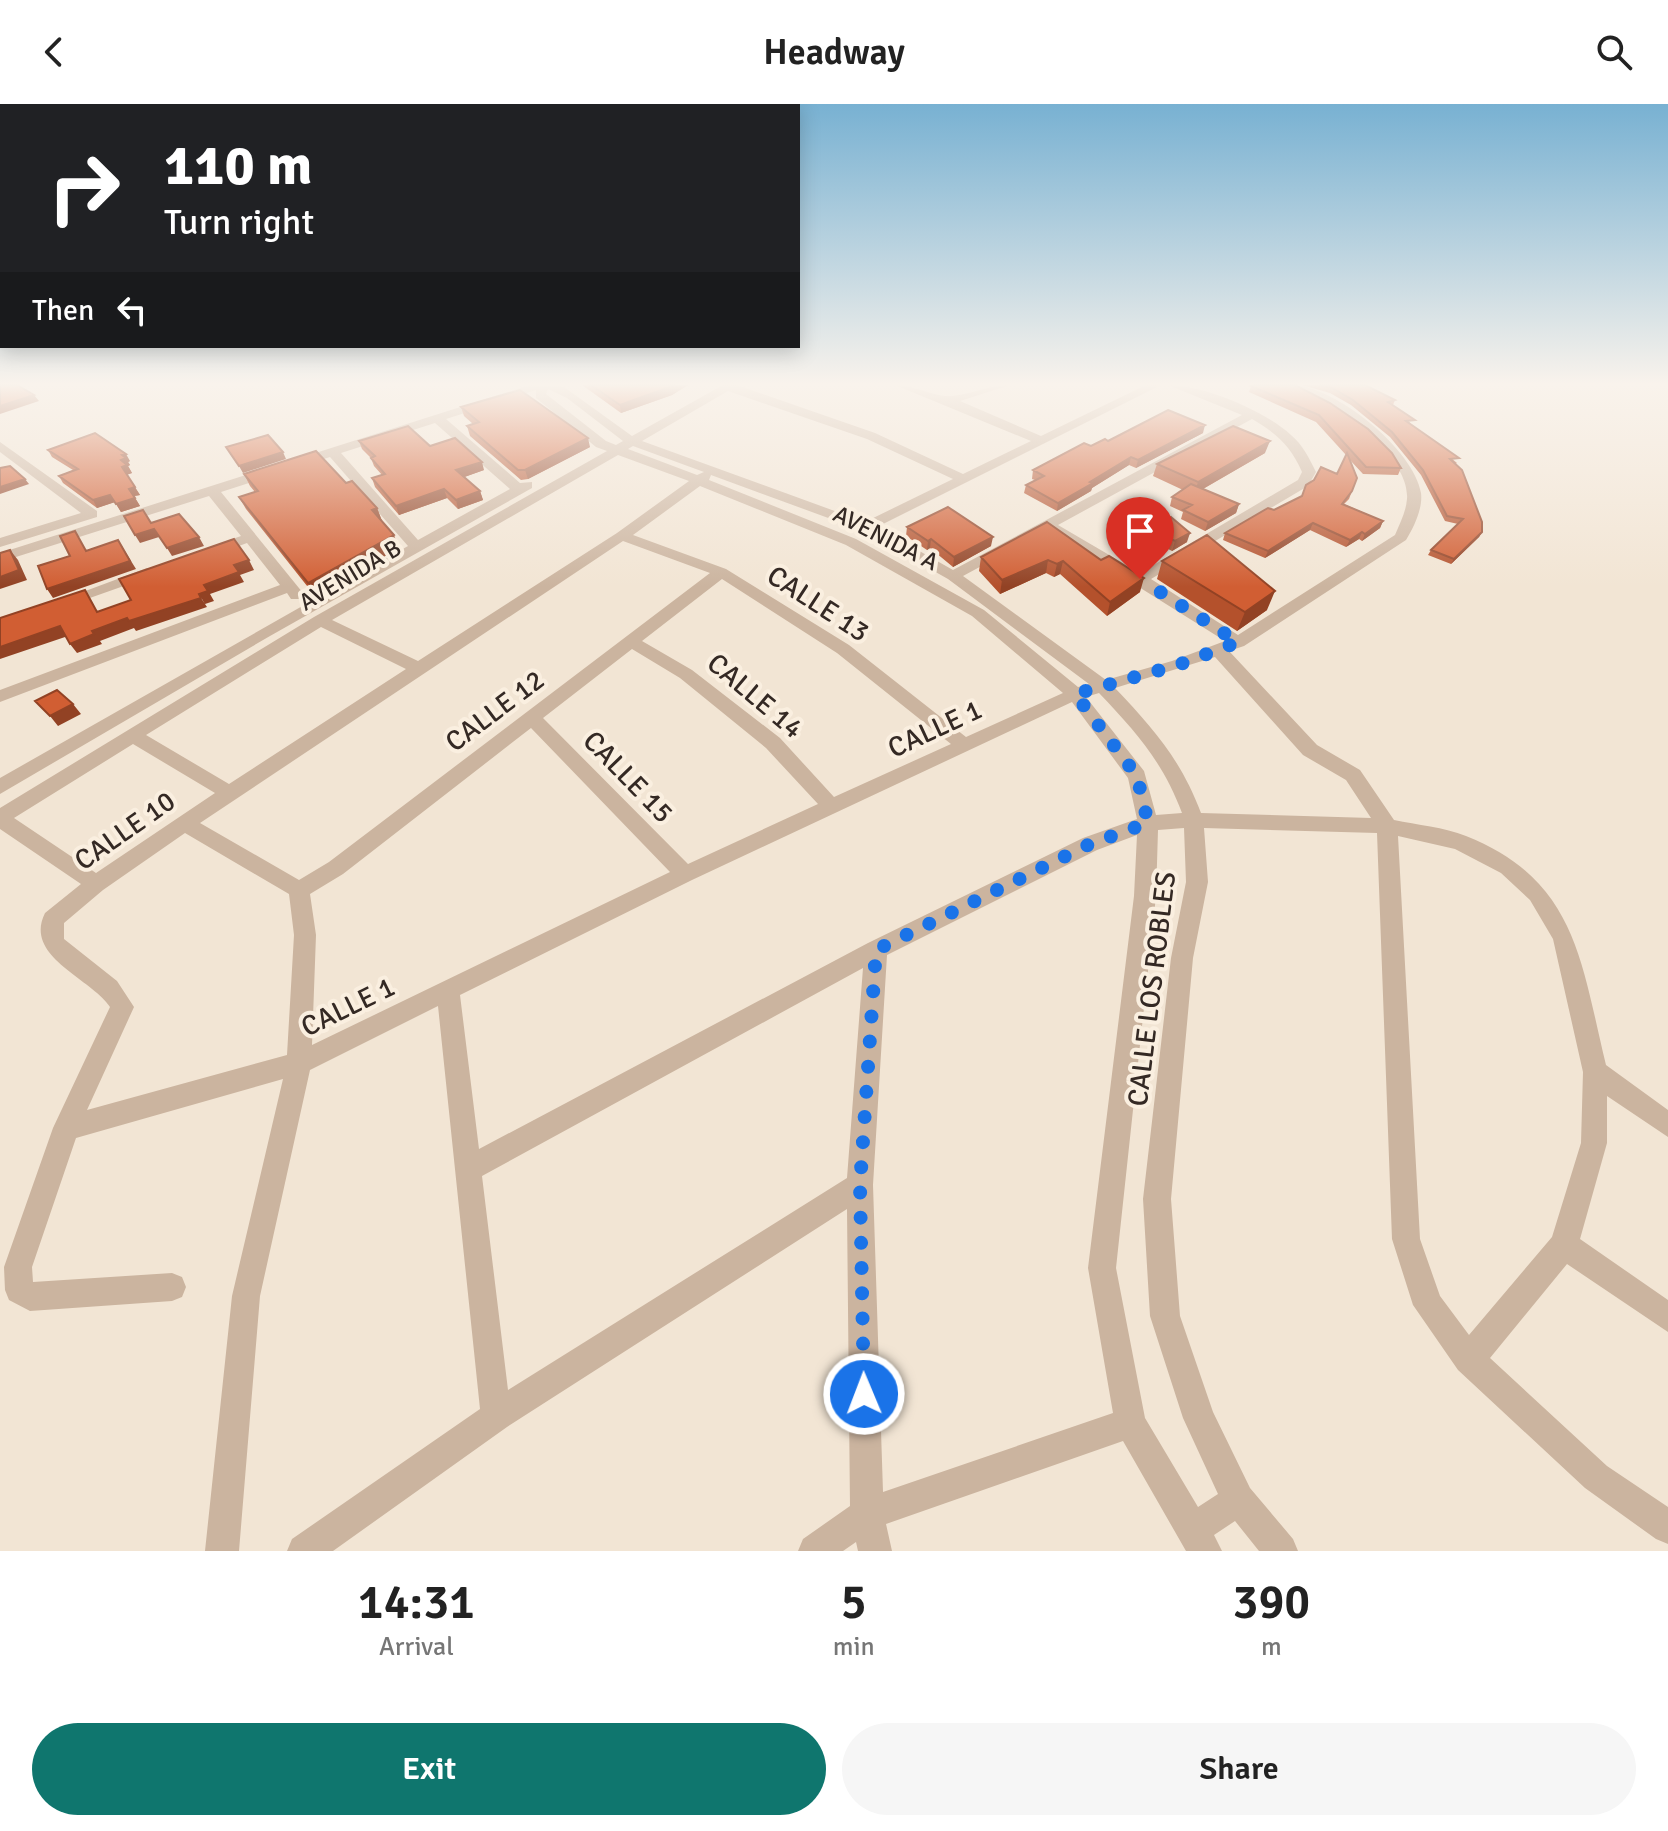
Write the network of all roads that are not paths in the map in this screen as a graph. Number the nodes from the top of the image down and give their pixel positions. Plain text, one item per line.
1 (9, 453) edge
2 (292, 453) edge
3 (327, 453) edge
4 (333, 453) edge
5 (476, 453) edge
6 (595, 453) edge
7 (598, 453) edge
8 (643, 453) edge
9 (906, 453) edge
10 (1015, 453) edge
11 (1181, 453) edge
12 (1302, 453) edge
13 (1392, 453) edge
14 (705, 477) junction
15 (963, 479) junction
16 (211, 489) junction
17 (518, 489) junction
18 (92, 514) junction
19 (1049, 525) junction
20 (866, 527) junction
21 (622, 536) junction
22 (248, 538) junction
23 (0, 543) edge
24 (416, 546) junction
25 (0, 558) edge
26 (189, 558) edge
27 (160, 568) edge
28 (721, 572) junction
29 (953, 576) junction
30 (1140, 579) junction
31 (289, 587) junction
32 (44, 609) edge
33 (313, 614) junction
34 (264, 632) junction
35 (632, 642) junction
36 (1238, 642) junction
37 (283, 643) junction
38 (1218, 650) junction
39 (420, 669) junction
40 (1102, 685) junction
41 (1075, 694) junction
42 (0, 696) edge
43 (532, 718) junction
44 (132, 735) junction
45 (966, 746) junction
46 (0, 787) edge
47 (230, 793) junction
48 (831, 806) junction
49 (0, 818) edge
50 (1194, 820) junction
51 (184, 823) junction
52 (1148, 823) junction
53 (1387, 826) junction
54 (685, 874) junction
55 (96, 884) junction
56 (299, 890) junction
57 (876, 950) junction
58 (448, 988) junction
59 (299, 1063) junction
60 (1595, 1072) junction
61 (1668, 1125) edge
62 (66, 1128) junction
63 (469, 1169) junction
64 (860, 1185) junction
65 (1564, 1245) junction
66 (172, 1287) dead end
67 (1668, 1317) edge
68 (1469, 1359) junction
69 (496, 1416) junction
70 (1130, 1423) junction
71 (1238, 1500) junction
72 (867, 1514) junction
73 (1668, 1527) edge
74 (1199, 1540) edge
75 (222, 1551) edge
76 (304, 1551) edge
77 (815, 1551) edge
78 (875, 1551) edge
79 (1281, 1551) edge

1 - 18 street
2 - 18 street
3 - 16 street
4 - 24 street
5 - 17 street
6 - 17 street, AVENIDA B
7 - 33 street, AVENIDA B
8 - 14 street, CALLE LOS ROBLES
9 - 15 street
10 - 15 street
11 - 19 street
12 - 30 street
13 - 36 street, CALLE 1
14 - 20 street, CALLE LOS ROBLES
14 - 21 street, CALLE 10
14 - 41 street, AVENIDA A
15 - 20 street
16 - 22 street
16 - 25 street
17 - 24 street, AVENIDA B
18 - 23 street
19 - 29 street
19 - 30 street
20 - 29 street, CALLE LOS ROBLES
21 - 28 street, CALLE 13
21 - 39 street, CALLE 10
22 - 26 street
22 - 31 street
24 - 33 street, AVENIDA B
27 - 32 street
28 - 35 street, CALLE 12
28 - 45 street, CALLE 13
29 - 40 street, CALLE LOS ROBLES
30 - 36 street
31 - 33 street
31 - 42 street
33 - 34 street, AVENIDA B
33 - 37 street, AVENIDA B
33 - 39 street
34 - 37 street
34 - 46 street, AVENIDA B
35 - 43 street, CALLE 12
35 - 48 street, CALLE 14
36 - 38 street, CALLE 1
37 - 44 street, AVENIDA B
38 - 40 street, CALLE 1
38 - 53 street
39 - 47 street, CALLE 10
40 - 41 street, CALLE 1
40 - 50 street, CALLE LOS ROBLES
41 - 45 street, CALLE 1
41 - 52 street, AVENIDA A
43 - 54 street, CALLE 15
43 - 56 street, CALLE 12
44 - 47 street
44 - 49 street, AVENIDA B
45 - 48 street, CALLE 1
47 - 51 street, CALLE 10
48 - 54 street, CALLE 1
49 - 55 street
50 - 52 street
50 - 53 street
50 - 71 street, CALLE LOS ROBLES
51 - 55 street, CALLE 10
51 - 56 street
52 - 57 street
52 - 70 street, AVENIDA A
53 - 60 street
53 - 68 street
54 - 58 street, CALLE 1
55 - 62 street, CALLE 10
56 - 59 street
57 - 63 street
57 - 64 street
58 - 59 street, CALLE 1
58 - 63 street
59 - 62 street, CALLE 1
59 - 75 street
60 - 61 street
60 - 65 street
62 - 66 street, CALLE 10
63 - 69 street
64 - 69 street
64 - 72 street
65 - 67 street
65 - 68 street
68 - 73 street
69 - 76 street
70 - 72 street
70 - 74 street, AVENIDA A
71 - 74 street
71 - 79 street, CALLE LOS ROBLES
72 - 77 street
72 - 78 street

